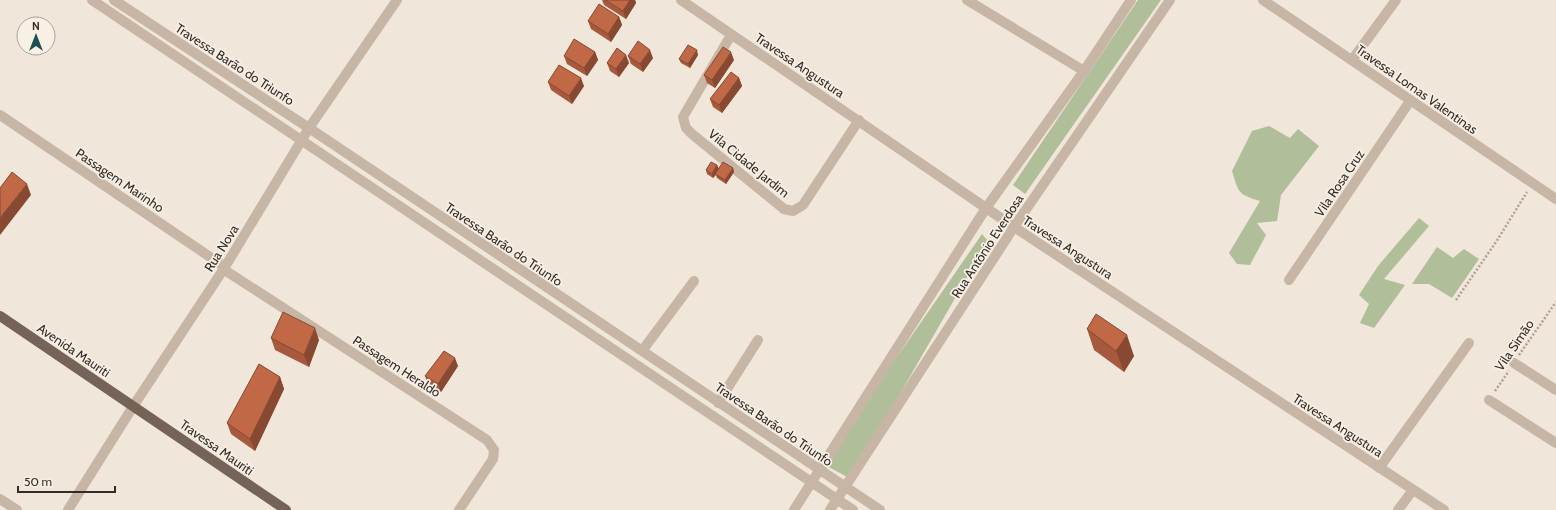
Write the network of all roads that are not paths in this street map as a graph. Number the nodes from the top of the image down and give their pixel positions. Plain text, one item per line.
1 (92, 0) edge
2 (114, 0) edge
3 (396, 0) edge
4 (681, 0) edge
5 (967, 0) edge
6 (1131, 0) edge
7 (1170, 0) edge
8 (1263, 0) edge
9 (1396, 0) edge
10 (731, 35) junction
11 (1352, 60) junction
12 (1084, 71) junction
13 (235, 81) junction
14 (228, 91) junction
15 (1410, 101) junction
16 (0, 115) edge
17 (859, 120) junction
18 (309, 128) junction
19 (301, 140) junction
20 (1556, 199) edge
21 (424, 206) junction
22 (986, 208) junction
23 (416, 217) junction
24 (1014, 227) junction
25 (224, 268) junction
26 (1289, 280) dead end
27 (694, 281) dead end
28 (581, 311) junction
29 (0, 316) edge
30 (572, 321) junction
31 (758, 340) dead end
32 (1469, 342) dead end
33 (642, 351) junction
34 (1514, 363) road end
35 (1556, 390) edge
36 (1489, 400) road end
37 (718, 403) junction
38 (134, 405) junction
39 (1556, 443) edge
40 (1379, 468) junction
41 (819, 470) junction
42 (812, 482) junction
43 (846, 487) junction
44 (1413, 490) junction
45 (0, 499) edge
46 (837, 499) junction
47 (17, 510) edge
48 (68, 510) edge
49 (286, 510) edge
50 (459, 510) edge
51 (794, 510) edge
52 (830, 510) edge
53 (853, 510) edge
54 (880, 510) edge
55 (1398, 510) edge
56 (1444, 510) edge

1 - 14 street, Travessa Barão do Triunfo
2 - 13 street, Travessa Barão do Triunfo
3 - 18 street, Rua Nova
4 - 10 street, Travessa Angustura
5 - 12 street
6 - 12 street, Rua Antônio Everdosa
7 - 24 street, Rua Antônio Everdosa
8 - 11 street, Travessa Lomas Valentinas
9 - 11 street
10 - 17 street, Travessa Angustura
10 - 17 street, Vila Cidade Jardim
11 - 15 street, Travessa Lomas Valentinas
12 - 22 street, Rua Antônio Everdosa
13 - 14 street
13 - 18 street, Travessa Barão do Triunfo
14 - 19 street, Travessa Barão do Triunfo
15 - 20 street, Travessa Lomas Valentinas
15 - 26 street, Vila Rosa Cruz
16 - 25 street, Passagem Marinho
17 - 22 street, Travessa Angustura
18 - 19 street, Rua Nova
18 - 21 street, Travessa Barão do Triunfo
19 - 23 street, Travessa Barão do Triunfo
19 - 25 street, Rua Nova
21 - 23 street
21 - 28 street, Travessa Barão do Triunfo
22 - 24 street, Travessa Angustura
22 - 41 street, Rua Antônio Everdosa
23 - 30 street, Travessa Barão do Triunfo
24 - 40 street, Travessa Angustura
24 - 43 street, Rua Antônio Everdosa
25 - 38 street, Rua Nova
25 - 50 street, Passagem Heraldo
27 - 33 street
28 - 30 street
28 - 33 street, Travessa Barão do Triunfo
29 - 38 main road, Avenida Mauriti
30 - 42 street, Travessa Barão do Triunfo
31 - 37 street
32 - 40 street
33 - 37 street, Travessa Barão do Triunfo
34 - 35 street
36 - 39 street
37 - 41 street, Travessa Barão do Triunfo
38 - 48 street, Rua Nova
38 - 49 main road, Travessa Mauriti
40 - 44 street, Travessa Angustura
41 - 42 street, Rua Antônio Everdosa
41 - 43 street, Travessa Barão do Triunfo
42 - 46 street, Travessa Barão do Triunfo
42 - 51 street, Rua Antônio Everdosa
43 - 46 street, Rua Antônio Everdosa
43 - 54 street, Travessa Barão do Triunfo
44 - 55 street
44 - 56 street, Travessa Angustura
45 - 47 street
46 - 52 street, Rua Antônio Everdosa
46 - 53 street, Travessa Barão do Triunfo

